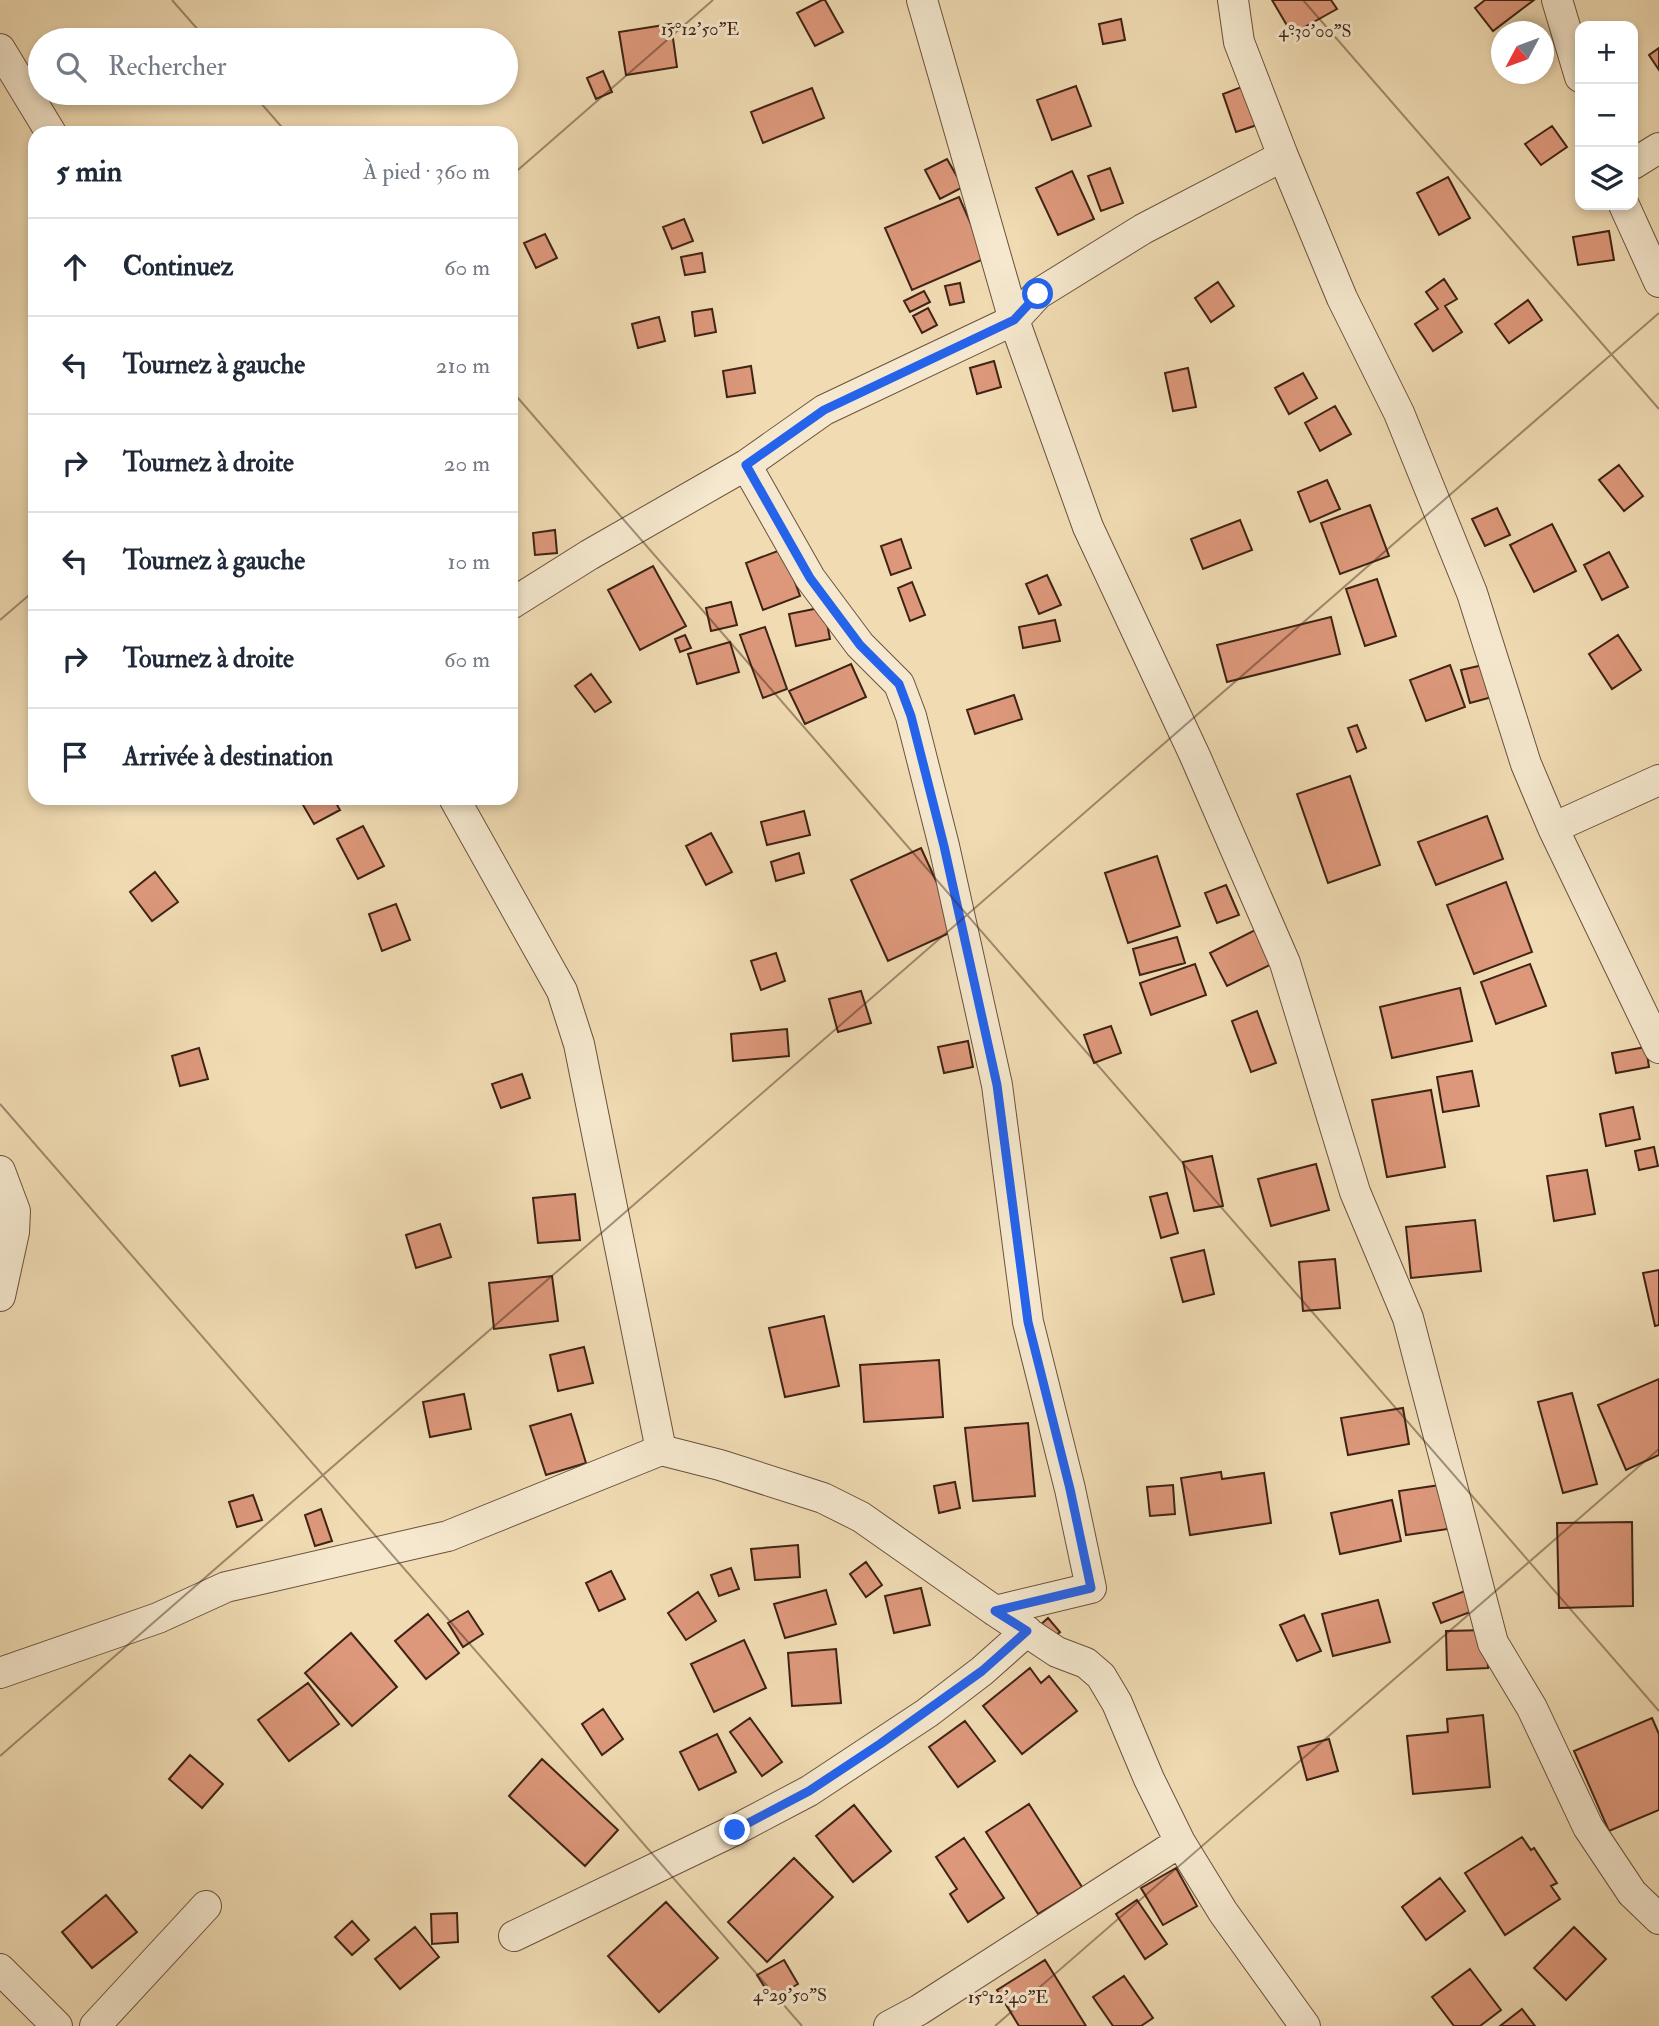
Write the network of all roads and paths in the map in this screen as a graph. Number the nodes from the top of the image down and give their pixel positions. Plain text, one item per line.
1 (922, 0) edge
2 (1233, 0) edge
3 (1557, 0) edge
4 (0, 49) edge
5 (1575, 60) edge
6 (28, 95) edge
7 (34, 105) edge
8 (47, 126) edge
9 (1659, 148) edge
10 (1283, 156) junction
11 (1638, 160) edge
12 (1626, 210) edge
13 (1659, 282) edge
14 (1014, 320) junction
15 (746, 465) junction
16 (518, 600) edge
17 (1659, 780) edge
18 (458, 805) edge
19 (1553, 828) junction
20 (1659, 1048) edge
21 (0, 1171) edge
22 (0, 1296) edge
23 (661, 1450) junction
24 (995, 1611) junction
25 (1027, 1631) junction
26 (0, 1673) edge
27 (1180, 1842) junction
28 (206, 1906) dead end
29 (1659, 1919) edge
30 (514, 1936) dead end
31 (0, 1969) edge
32 (57, 2026) edge
33 (95, 2026) edge
34 (889, 2026) edge
35 (1305, 2026) edge

1 - 14 street
2 - 10 street
3 - 5 street
4 - 6 street
7 - 8 street
9 - 11 street
10 - 14 street
10 - 19 street
12 - 13 street
14 - 15 street
14 - 29 street
15 - 16 street
15 - 24 street
17 - 19 street
18 - 23 street
19 - 20 street
21 - 22 street
23 - 24 street
23 - 26 street
24 - 25 street
25 - 27 street
25 - 30 street
27 - 34 street
27 - 35 street
28 - 33 street
31 - 32 street

